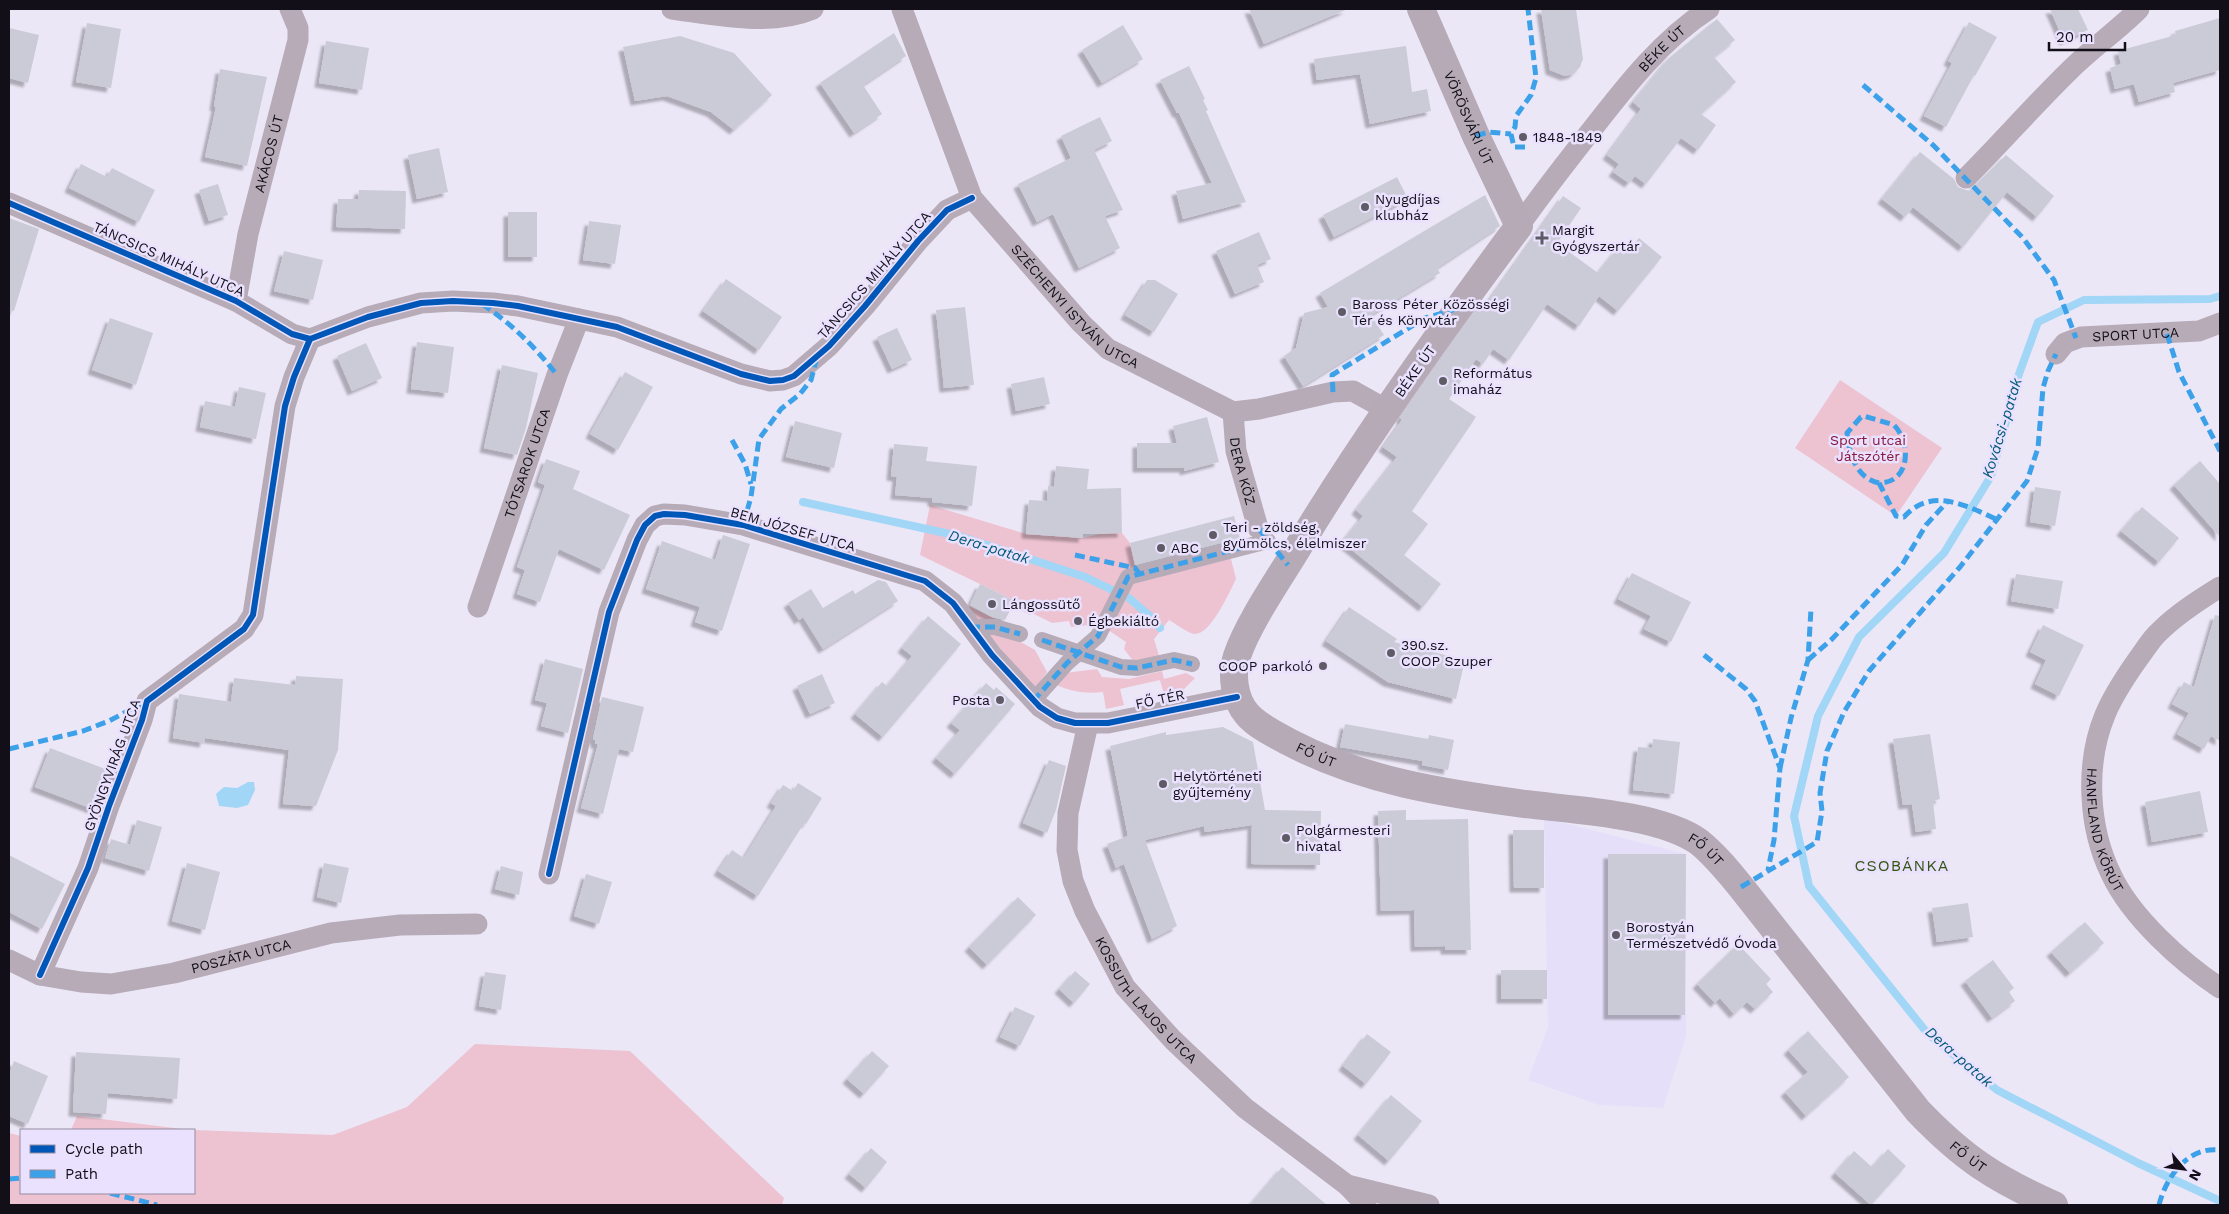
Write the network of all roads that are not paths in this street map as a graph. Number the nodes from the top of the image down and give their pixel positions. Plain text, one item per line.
1 (290, 9) edge
2 (672, 9) edge
3 (813, 9) edge
4 (902, 9) edge
5 (1421, 9) edge
6 (1709, 9) edge
7 (2139, 9) edge
8 (1966, 178) dead end
9 (972, 198) junction
10 (9, 203) edge
11 (1519, 226) junction
12 (236, 301) junction
13 (580, 319) junction
14 (2220, 323) edge
15 (310, 339) junction
16 (2056, 354) dead end
17 (1387, 410) junction
18 (1233, 412) junction
19 (1263, 534) junction
20 (1288, 565) junction
21 (2220, 587) edge
22 (478, 607) dead end
23 (970, 627) junction
24 (1020, 634) dead end
25 (1042, 640) dead end
26 (1079, 652) junction
27 (1192, 664) dead end
28 (1237, 696) junction
29 (1033, 701) junction
30 (1088, 724) junction
31 (548, 874) dead end
32 (477, 924) dead end
33 (9, 960) edge
34 (40, 975) junction
35 (2220, 988) edge
36 (1346, 1186) junction
37 (1366, 1205) edge
38 (1429, 1205) edge
39 (2054, 1205) edge

1 - 12 street, AKÁCOS ÚT
2 - 3 street
4 - 9 street, SZÉCHENYI ISTVÁN UTCA
5 - 11 main road, VÖRÖSVÁRI ÚT
6 - 11 street, BÉKE ÚT
7 - 8 street
9 - 13 street, TÁNCSICS MIHÁLY UTCA
9 - 18 street, SZÉCHENYI ISTVÁN UTCA
10 - 12 street, TÁNCSICS MIHÁLY UTCA
11 - 17 main road, BÉKE ÚT
12 - 15 street, TÁNCSICS MIHÁLY UTCA
13 - 15 street, TÁNCSICS MIHÁLY UTCA
13 - 22 street, TÓTSAROK UTCA
14 - 16 street, SPORT UTCA
15 - 34 street, GYÖNGYVIRÁG UTCA
17 - 18 street
17 - 20 main road, BÉKE ÚT
18 - 19 street, DERA KÖZ
19 - 20 street
19 - 26 street
20 - 28 main road, BÉKE ÚT
21 - 35 street, HANFLAND KÖRÚT
23 - 24 street
23 - 29 street, BEM JÓZSEF UTCA
23 - 31 street, BEM JÓZSEF UTCA
25 - 26 street
26 - 27 street
26 - 29 street
28 - 30 street, FŐ TÉR
28 - 39 main road, FŐ ÚT
29 - 30 street, BEM JÓZSEF UTCA
30 - 36 street, KOSSUTH LAJOS UTCA
32 - 34 street, POSZÁTA UTCA
33 - 34 street, POSZÁTA UTCA
36 - 37 street, KOSSUTH LAJOS UTCA
36 - 38 street

